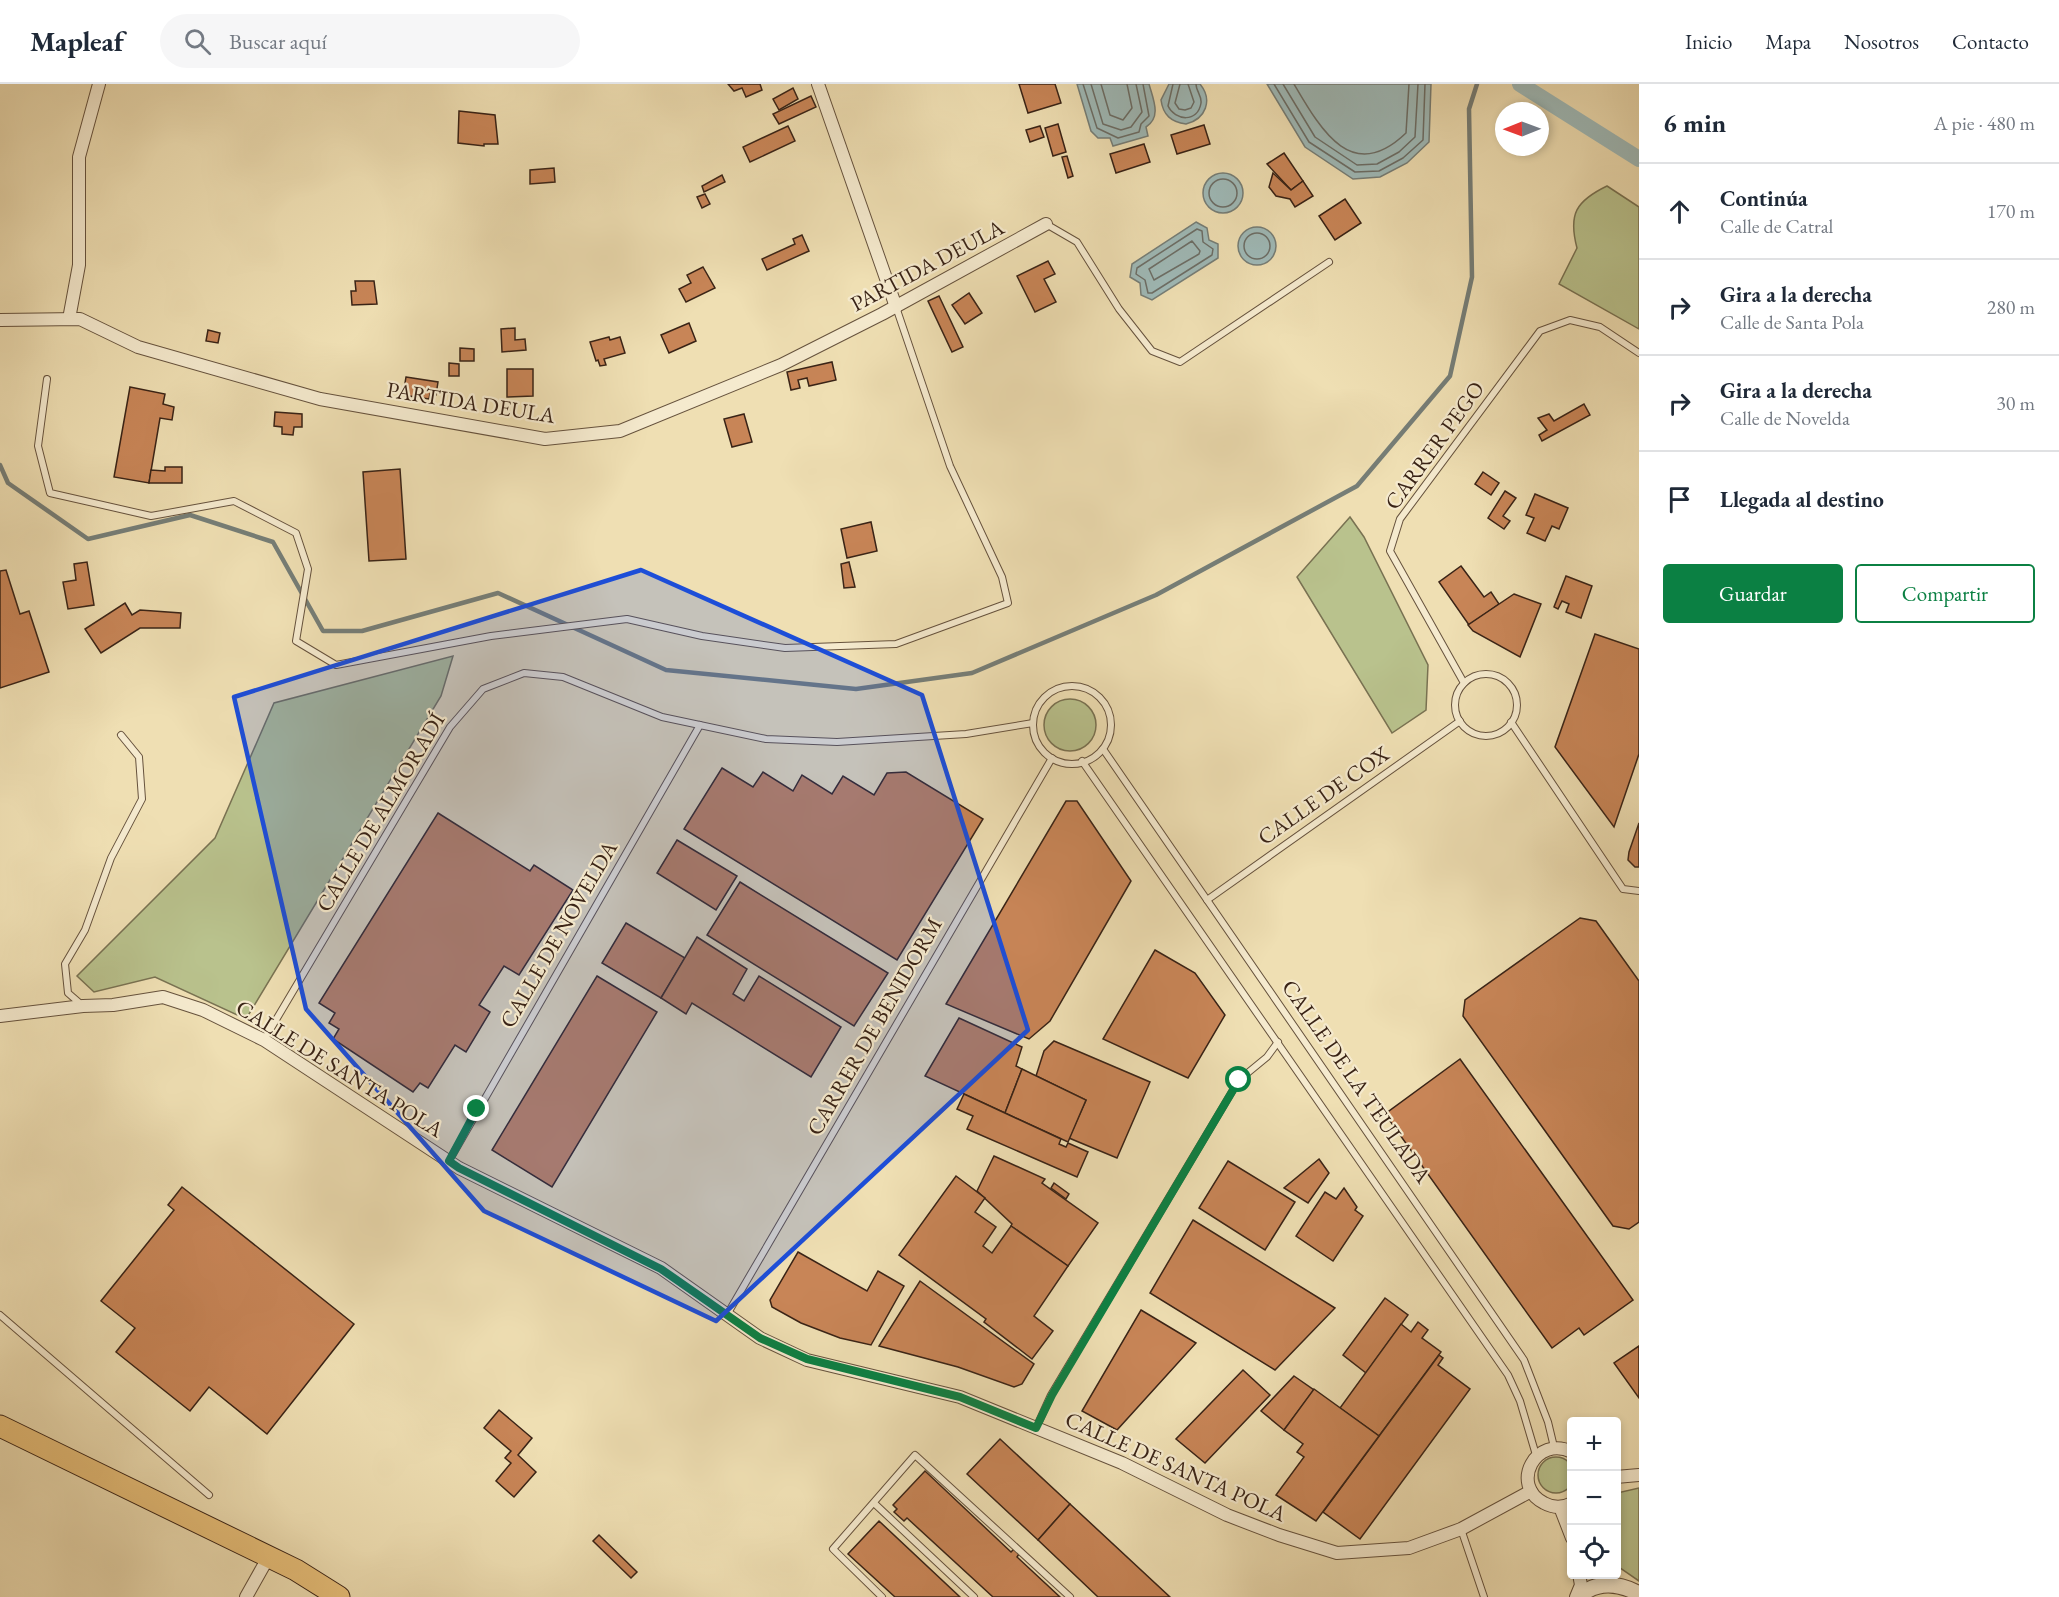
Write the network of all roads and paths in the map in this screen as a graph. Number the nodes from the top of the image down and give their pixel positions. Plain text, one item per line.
1 (99, 84) edge
2 (818, 84) edge
3 (1046, 224) joint
4 (1329, 262) dead end
5 (896, 306) junction
6 (69, 319) junction
7 (0, 320) edge
8 (1639, 353) edge
9 (47, 379) dead end
10 (1464, 683) junction
11 (1460, 722) junction
12 (1511, 722) junction
13 (1033, 723) junction
14 (700, 725) junction
15 (121, 735) dead end
16 (1103, 749) junction
17 (1052, 758) junction
18 (1082, 761) junction
19 (1639, 891) edge
20 (1207, 900) junction
21 (84, 1006) junction
22 (0, 1016) edge
23 (264, 1040) junction
24 (1278, 1042) junction
25 (449, 1161) junction
26 (728, 1314) junction
27 (0, 1315) edge
28 (0, 1426) edge
29 (1036, 1428) junction
30 (1554, 1447) junction
31 (1567, 1451) edge
32 (1536, 1455) junction
33 (1639, 1475) edge
34 (1621, 1477) edge
35 (1530, 1491) junction
36 (209, 1495) dead end
37 (875, 1504) junction
38 (1566, 1505) edge
39 (1570, 1525) edge
40 (1461, 1529) junction
41 (269, 1556) junction
42 (1580, 1579) edge
43 (1608, 1579) edge
44 (1639, 1594) edge
45 (246, 1597) edge
46 (339, 1597) edge
47 (882, 1597) edge
48 (974, 1597) edge
49 (1070, 1597) edge
50 (1484, 1597) edge
51 (1578, 1597) edge

1 - 6 street
2 - 5 street
3 - 4 lane
3 - 5 street, PARTIDA DEULA
5 - 6 street, PARTIDA DEULA
5 - 9 lane
6 - 7 street, PARTIDA DEULA
8 - 10 lane, CARRER PEGO
10 - 11 lane
10 - 12 lane
11 - 12 lane
11 - 20 lane, CALLE DE COX
12 - 19 lane
13 - 14 lane, CALLE DE ALMORADÍ
13 - 16 lane
13 - 17 lane
14 - 23 lane, CALLE DE ALMORADÍ
14 - 25 lane, CALLE DE NOVELDA
15 - 21 lane
16 - 18 lane
16 - 20 lane, CALLE DE LA TEULADA
17 - 18 lane
17 - 26 lane, CARRER DE BENIDORM
18 - 24 lane, CALLE DE LA TEULADA
20 - 30 lane, CALLE DE LA TEULADA
21 - 22 street, CALLE DE SANTA POLA
21 - 23 street, CALLE DE SANTA POLA
23 - 25 street, CALLE DE SANTA POLA
24 - 29 lane
24 - 32 lane, CALLE DE LA TEULADA
25 - 26 street, CALLE DE SANTA POLA
26 - 29 street, CALLE DE SANTA POLA
27 - 36 lane
28 - 41 highway
29 - 40 street, CALLE DE SANTA POLA
30 - 31 street
30 - 32 street
32 - 35 street
33 - 34 street
35 - 38 street
35 - 40 street, CALLE DE SANTA POLA
37 - 47 lane
37 - 48 lane
37 - 49 lane
38 - 39 street
40 - 50 lane
41 - 45 street
41 - 46 highway
42 - 51 street
43 - 44 street
43 - 51 street

